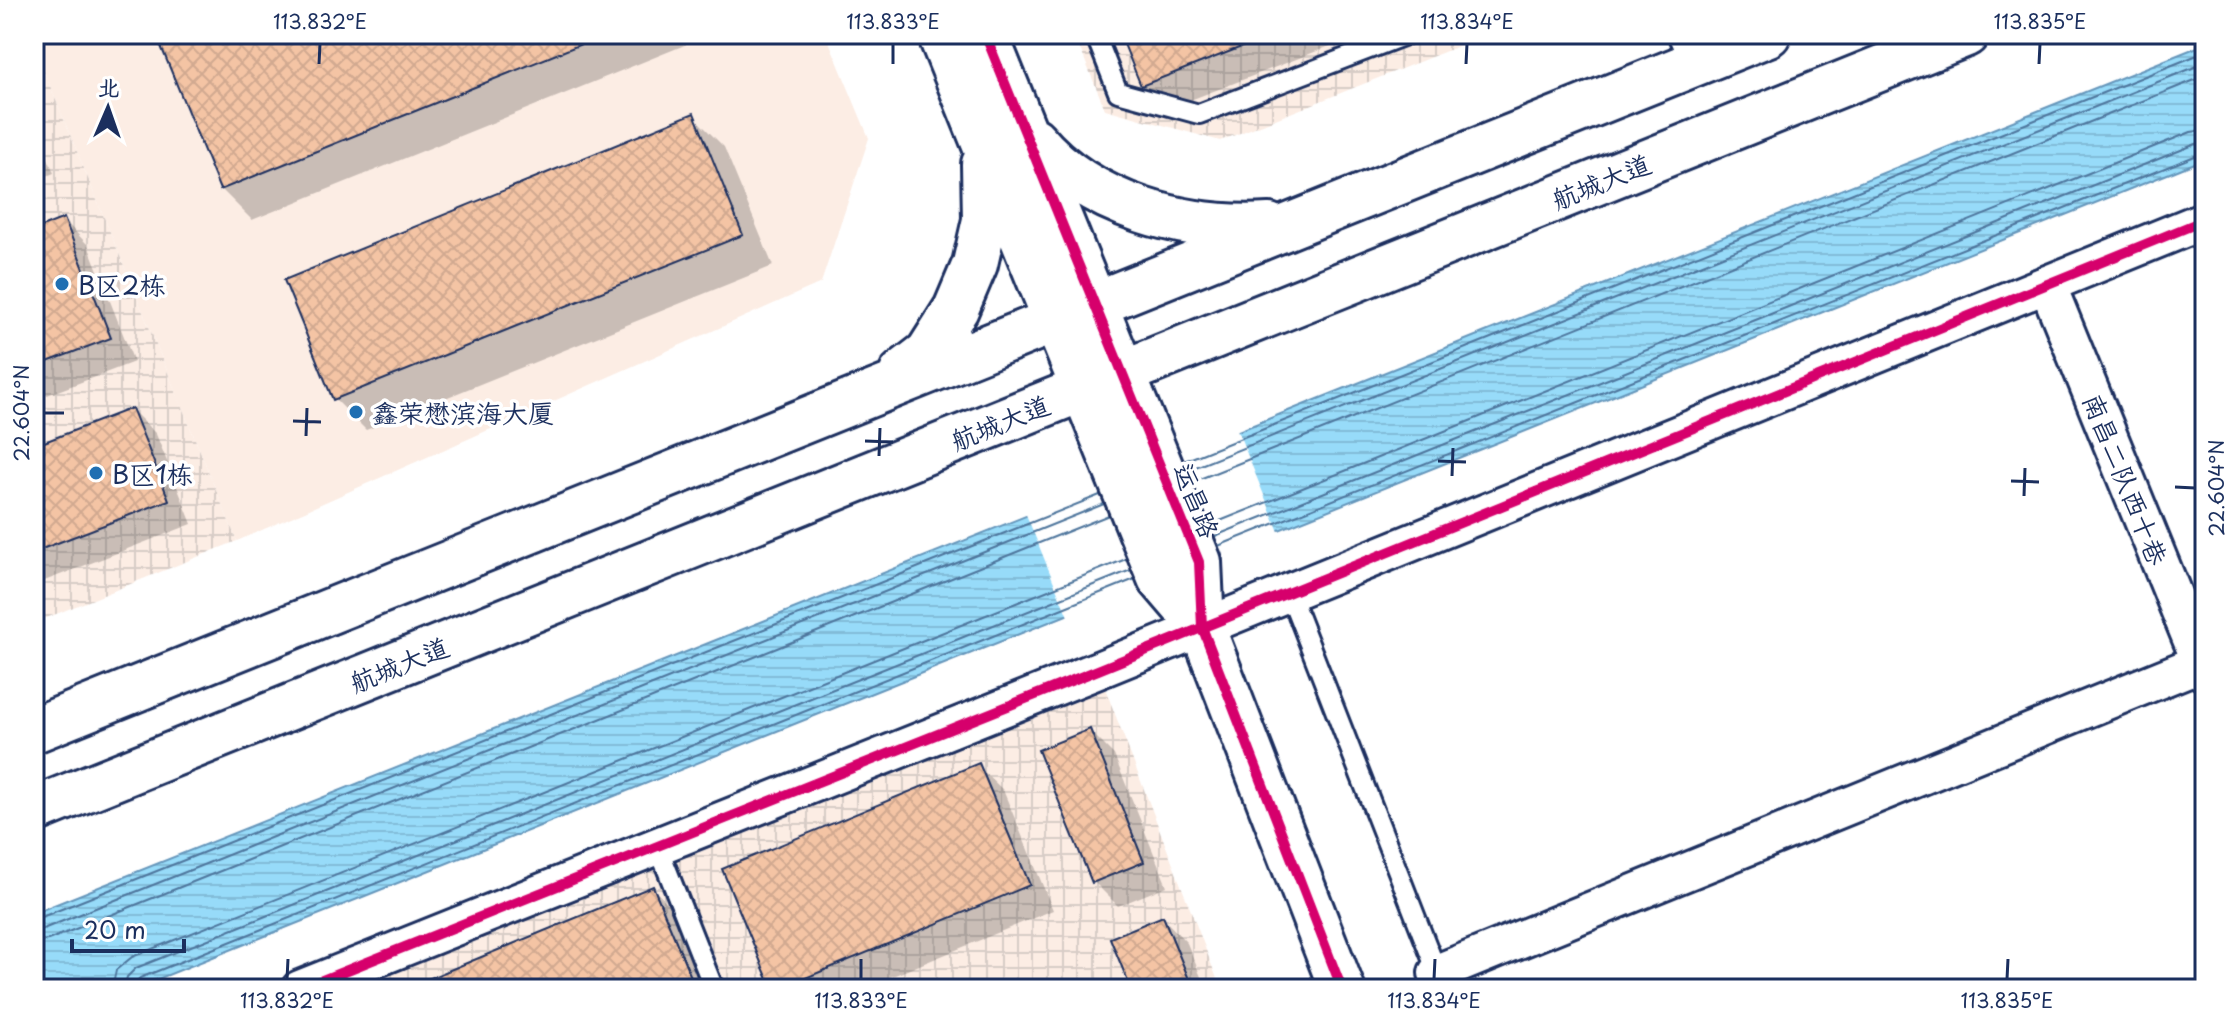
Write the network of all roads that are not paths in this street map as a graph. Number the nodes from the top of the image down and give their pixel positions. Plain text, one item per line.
1 (940, 34) edge
2 (985, 34) edge
3 (1095, 34) edge
4 (1408, 34) edge
5 (1768, 34) edge
6 (1966, 34) edge
7 (1683, 50) edge
8 (1023, 126) junction
9 (979, 130) junction
10 (2205, 220) edge
11 (1291, 225) junction
12 (2047, 284) junction
13 (1075, 311) junction
14 (1104, 380) junction
15 (881, 389) junction
16 (1289, 592) junction
17 (1202, 627) junction
18 (2204, 666) edge
19 (34, 730) edge
20 (34, 810) edge
21 (658, 847) junction
22 (1440, 981) edge
23 (300, 989) edge
24 (714, 989) edge
25 (1342, 989) edge

1 - 9 main road
2 - 8 main road
3 - 4 lane
5 - 7 main road
6 - 14 main road, 航城大道
7 - 11 main road
8 - 11 main road
8 - 13 main road
9 - 13 main road
9 - 15 main road
10 - 12 street
11 - 13 main road
12 - 16 street
12 - 18 street, 南昌二队西十巷
13 - 14 main road
13 - 15 main road
14 - 17 main road
14 - 20 main road, 航城大道
15 - 19 main road
16 - 17 street
16 - 22 lane
17 - 21 street
17 - 25 main road
18 - 22 street
21 - 23 street
21 - 24 lane

